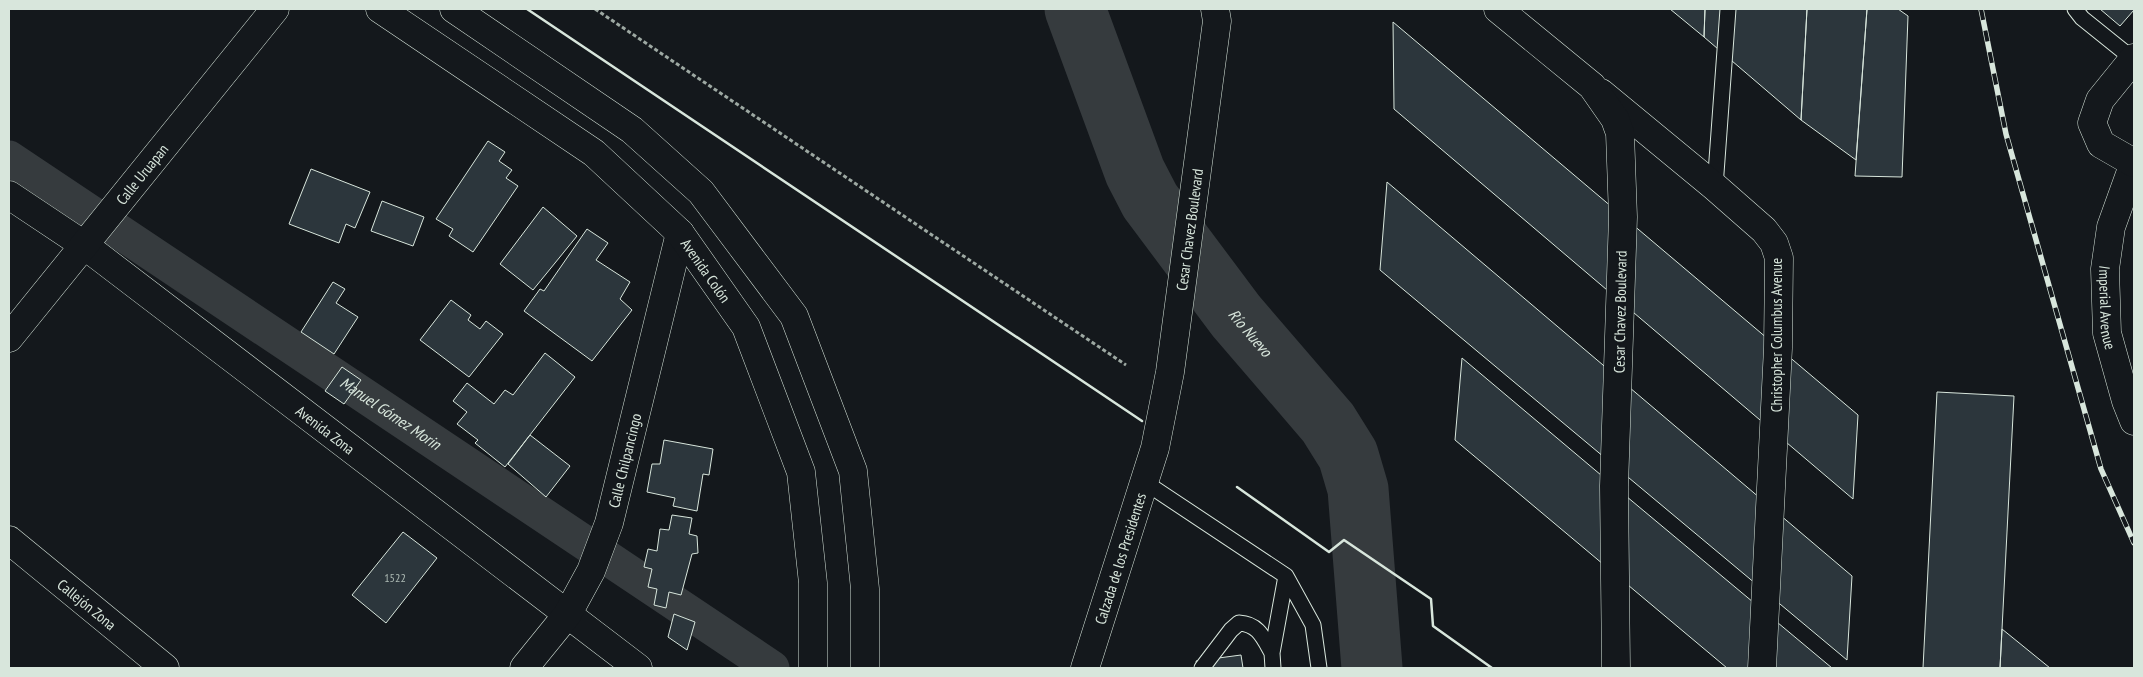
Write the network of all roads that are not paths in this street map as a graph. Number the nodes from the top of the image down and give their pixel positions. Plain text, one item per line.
1 (275, 9) edge
2 (380, 9) edge
3 (454, 9) edge
4 (1215, 9) edge
5 (1498, 9) edge
6 (1728, 9) edge
7 (2075, 9) edge
8 (2134, 59) edge
9 (1592, 86) junction
10 (2134, 163) edge
11 (1715, 187) junction
12 (9, 196) edge
13 (680, 233) junction
14 (84, 245) junction
15 (9, 338) edge
16 (2134, 421) edge
17 (1155, 448) joint
18 (1143, 481) junction
19 (9, 540) edge
20 (1286, 576) junction
21 (567, 615) junction
22 (1272, 653) junction
23 (165, 668) edge
24 (524, 668) edge
25 (638, 668) edge
26 (813, 668) edge
27 (866, 668) edge
28 (1085, 668) edge
29 (1202, 668) edge
30 (1273, 668) edge
31 (1319, 668) edge
32 (1616, 668) edge
33 (1762, 668) edge

1 - 14 main road, Calle Uruapan
2 - 13 main road, Avenida Colón
3 - 27 main road
4 - 17 main road, Cesar Chavez Boulevard
5 - 9 main road, Cesar Chavez Boulevard
6 - 11 lane
7 - 8 lane
8 - 10 main road, Imperial Avenue
9 - 11 main road, Christopher Columbus Avenue
9 - 32 main road, Cesar Chavez Boulevard
10 - 16 main road, Imperial Avenue
11 - 33 main road, Christopher Columbus Avenue
12 - 14 main road, Avenida Zona
13 - 21 main road, Calle Chilpancingo
13 - 26 main road, Avenida Colón
14 - 15 main road, Calle Uruapan
14 - 21 main road, Avenida Zona
17 - 18 main road, Calzada de los Presidentes
18 - 20 lane
18 - 28 main road, Calzada de los Presidentes
19 - 23 main road, Callejón Zona
20 - 22 lane
20 - 31 lane
21 - 24 main road, Calle Chilpancingo
21 - 25 main road, Avenida Zona
22 - 29 lane
22 - 30 lane

